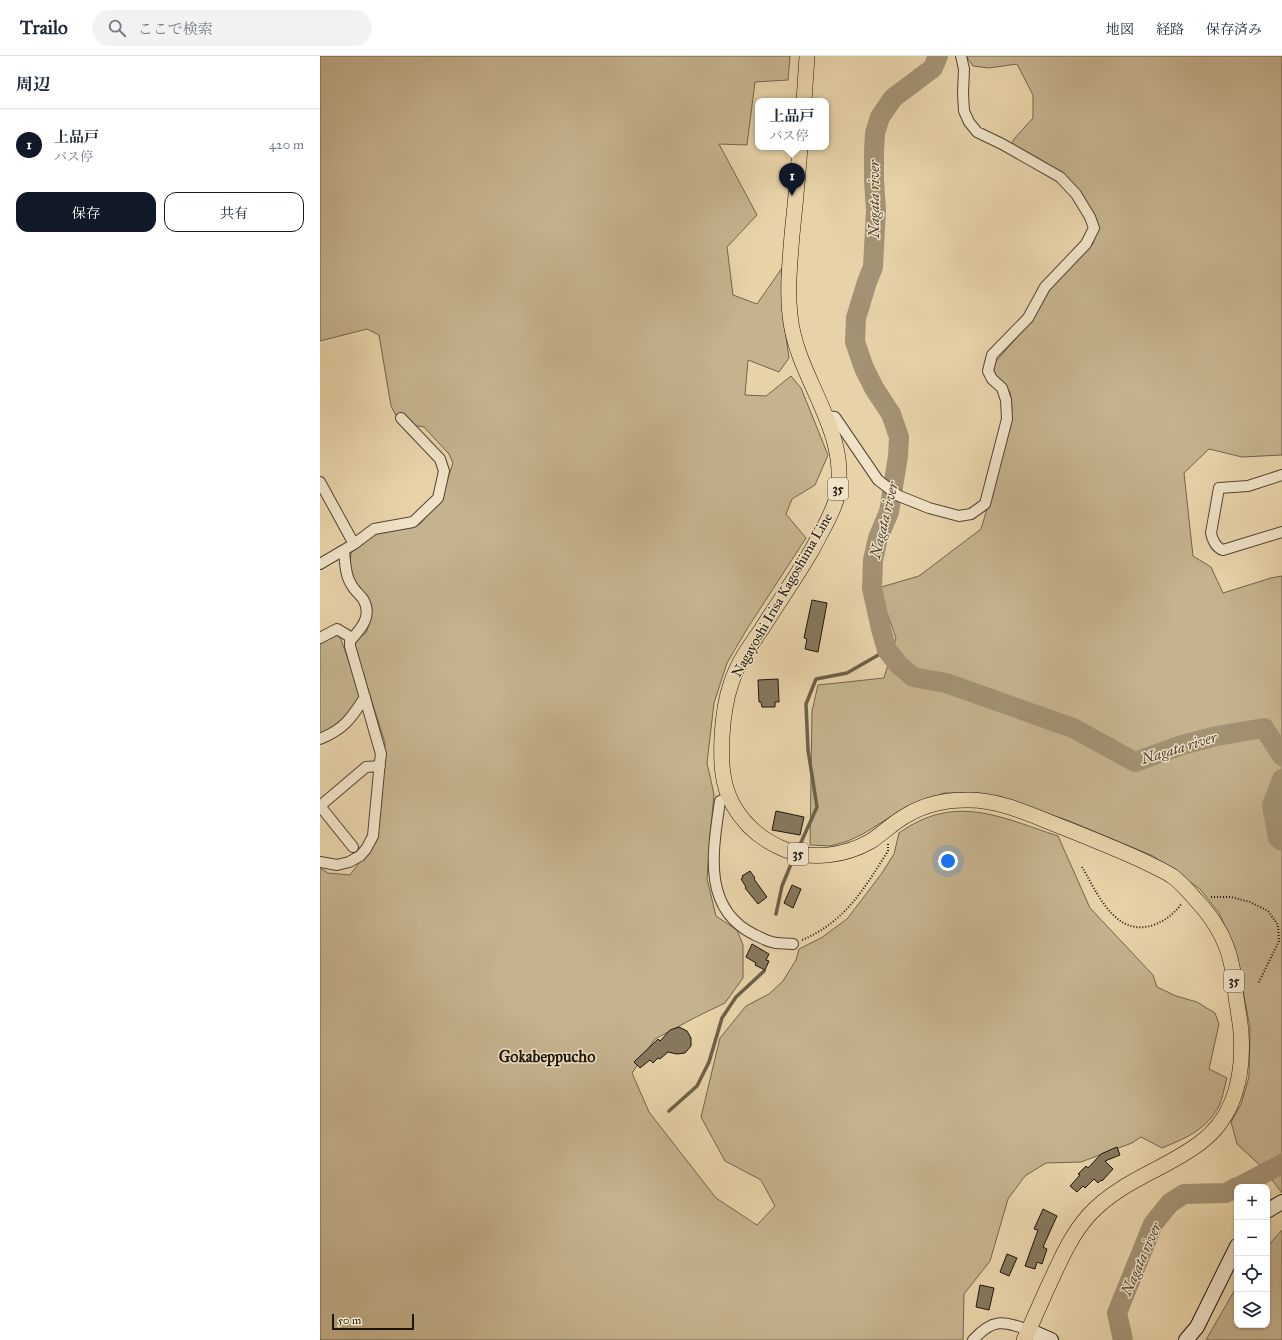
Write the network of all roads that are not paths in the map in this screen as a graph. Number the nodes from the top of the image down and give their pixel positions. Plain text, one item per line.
1 (806, 56) edge
2 (961, 56) edge
3 (804, 98) edge
4 (800, 150) edge
5 (826, 416) junction
6 (401, 418) dead end
7 (1282, 475) edge
8 (321, 487) edge
9 (1282, 532) edge
10 (354, 544) junction
11 (344, 550) junction
12 (320, 564) edge
13 (321, 635) edge
14 (352, 638) junction
15 (365, 698) junction
16 (320, 739) edge
17 (380, 766) junction
18 (732, 803) junction
19 (353, 847) dead end
20 (320, 862) edge
21 (793, 944) road end
22 (1282, 1202) edge
23 (1270, 1209) edge
24 (1234, 1252) edge
25 (1026, 1335) edge
26 (973, 1340) edge
27 (1051, 1340) edge
28 (1186, 1340) edge

1 - 3 main road
2 - 5 street
4 - 5 main road, Nagayoshi Irisa Kagoshima Line / 35
5 - 18 main road, Nagayoshi Irisa Kagoshima Line / 35
6 - 10 street
7 - 9 street
8 - 10 street
10 - 11 street
11 - 12 street
11 - 14 street
13 - 14 street
14 - 15 street
15 - 16 street
15 - 17 street
17 - 19 street
17 - 20 street
18 - 21 street
18 - 25 main road, Nagayoshi Irisa Kagoshima Line / 35
22 - 23 street
24 - 28 street
25 - 26 street
25 - 27 street

